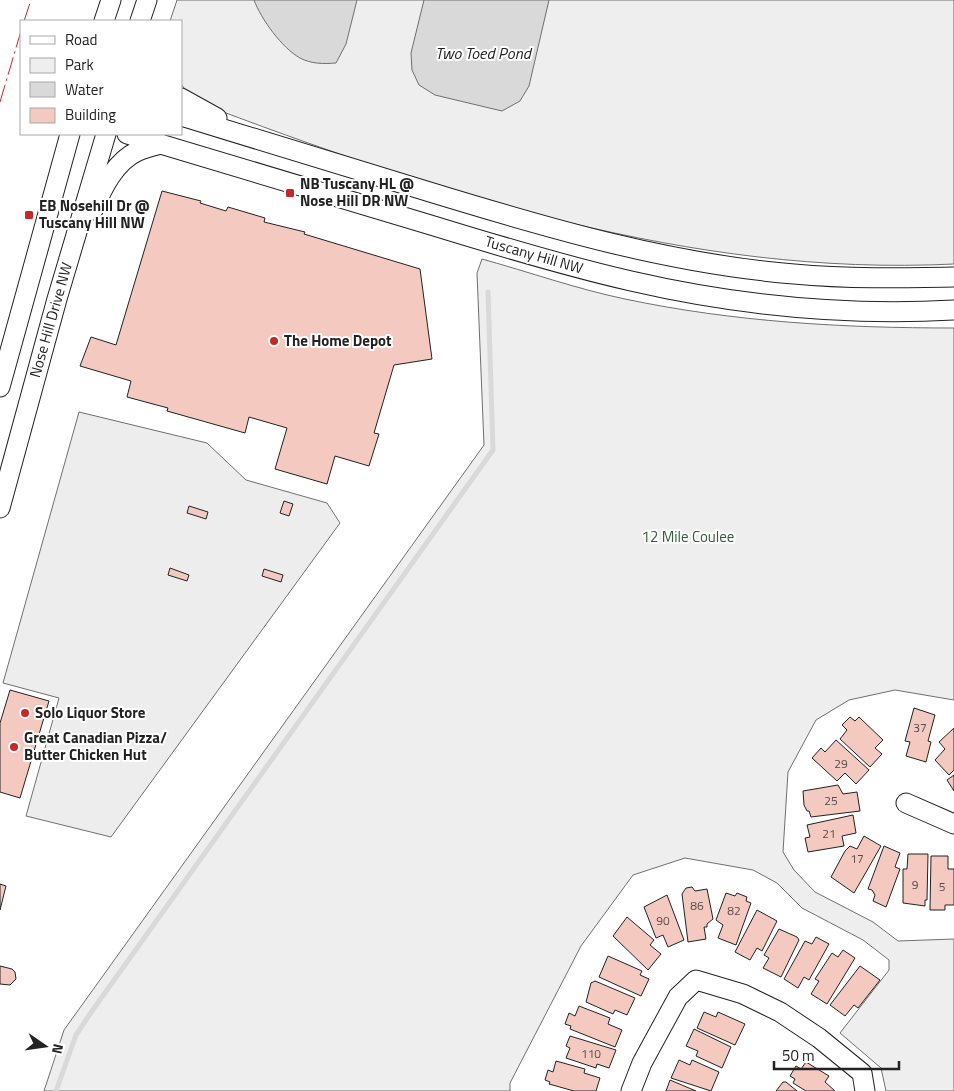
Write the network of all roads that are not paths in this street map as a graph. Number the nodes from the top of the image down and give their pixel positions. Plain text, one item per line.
1 (111, 0) edge
2 (147, 0) edge
3 (104, 20) edge
4 (140, 20) edge
5 (182, 99) edge
6 (182, 116) edge
7 (70, 135) edge
8 (106, 135) edge
9 (130, 135) edge
10 (256, 138) junction
11 (161, 144) junction
12 (954, 277) edge
13 (57, 299) junction
14 (954, 310) edge
15 (0, 387) edge
16 (0, 508) edge
17 (906, 803) dead end
18 (954, 824) edge
19 (631, 1091) edge
20 (865, 1091) edge

1 - 3 street
2 - 4 street
5 - 10 street
6 - 10 street, Tuscany Hill NW
7 - 15 street, Nose Hill Drive NW
8 - 13 street, Nose Hill Drive NW
9 - 11 street, Tuscany Hill NW
10 - 12 street, Tuscany Hill NW
11 - 13 street
11 - 14 street, Tuscany Hill NW
13 - 16 street, Nose Hill Drive NW
17 - 18 street
19 - 20 street

